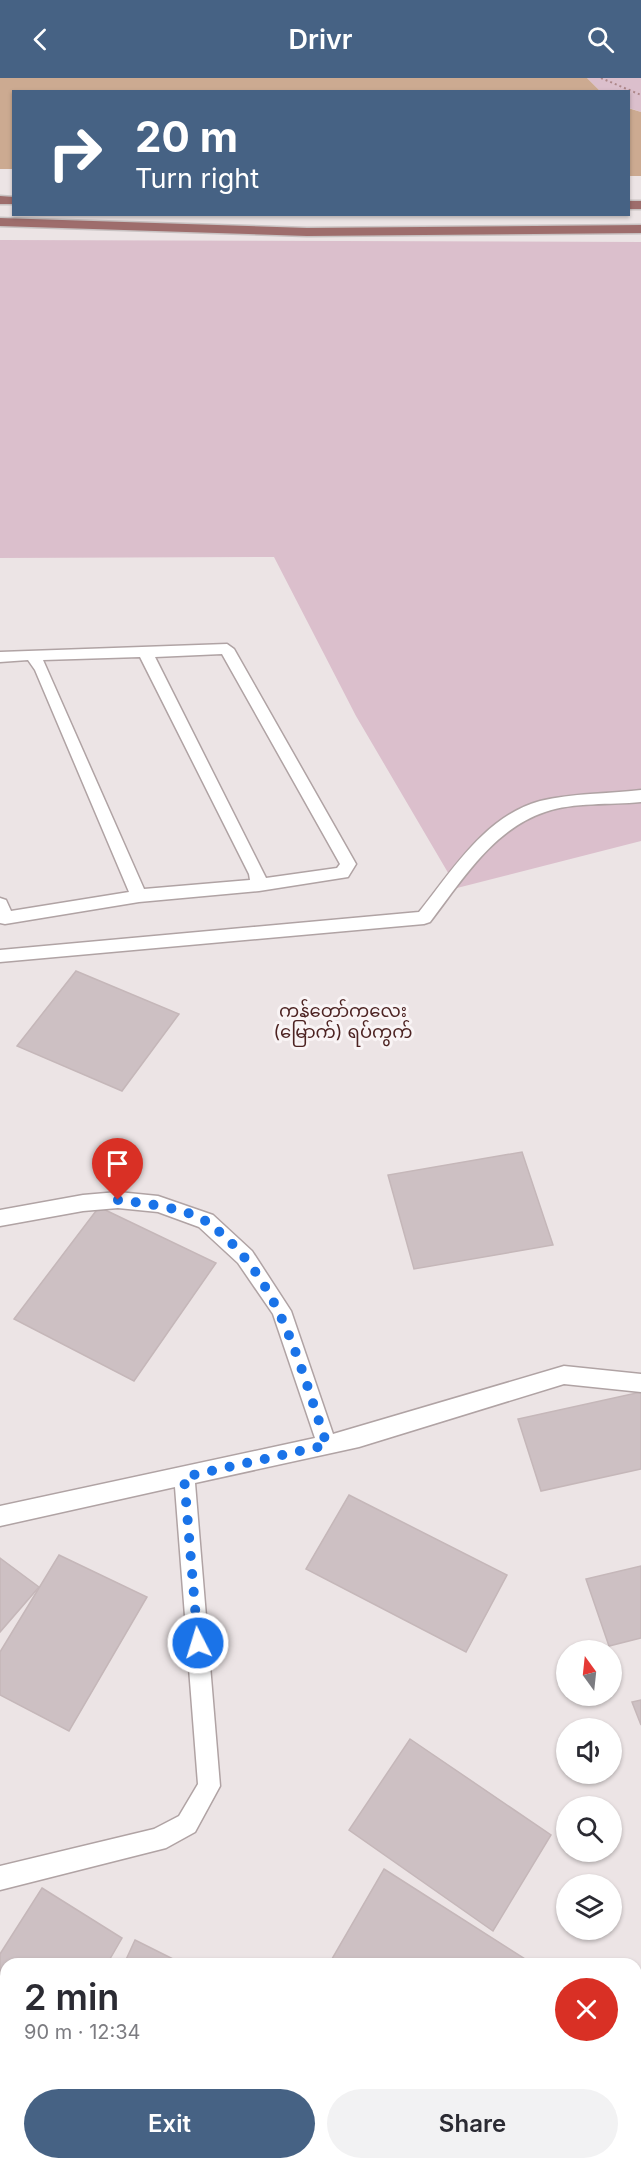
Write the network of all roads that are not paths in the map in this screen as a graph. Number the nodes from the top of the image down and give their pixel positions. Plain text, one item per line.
1 (0, 222) edge
2 (641, 230) edge
3 (145, 652) junction
4 (32, 655) junction
5 (0, 657) edge
6 (641, 796) edge
7 (259, 885) junction
8 (139, 896) junction
9 (0, 904) edge
10 (0, 956) edge
11 (0, 1218) edge
12 (641, 1383) edge
13 (327, 1445) junction
14 (184, 1477) junction
15 (0, 1516) edge
16 (0, 1878) edge

1 - 2 main road
3 - 4 street
3 - 7 street
3 - 7 street
4 - 5 street
4 - 8 street
6 - 10 street
7 - 8 street
8 - 9 street
11 - 13 street
12 - 13 street
13 - 14 street
14 - 15 street
14 - 16 street

